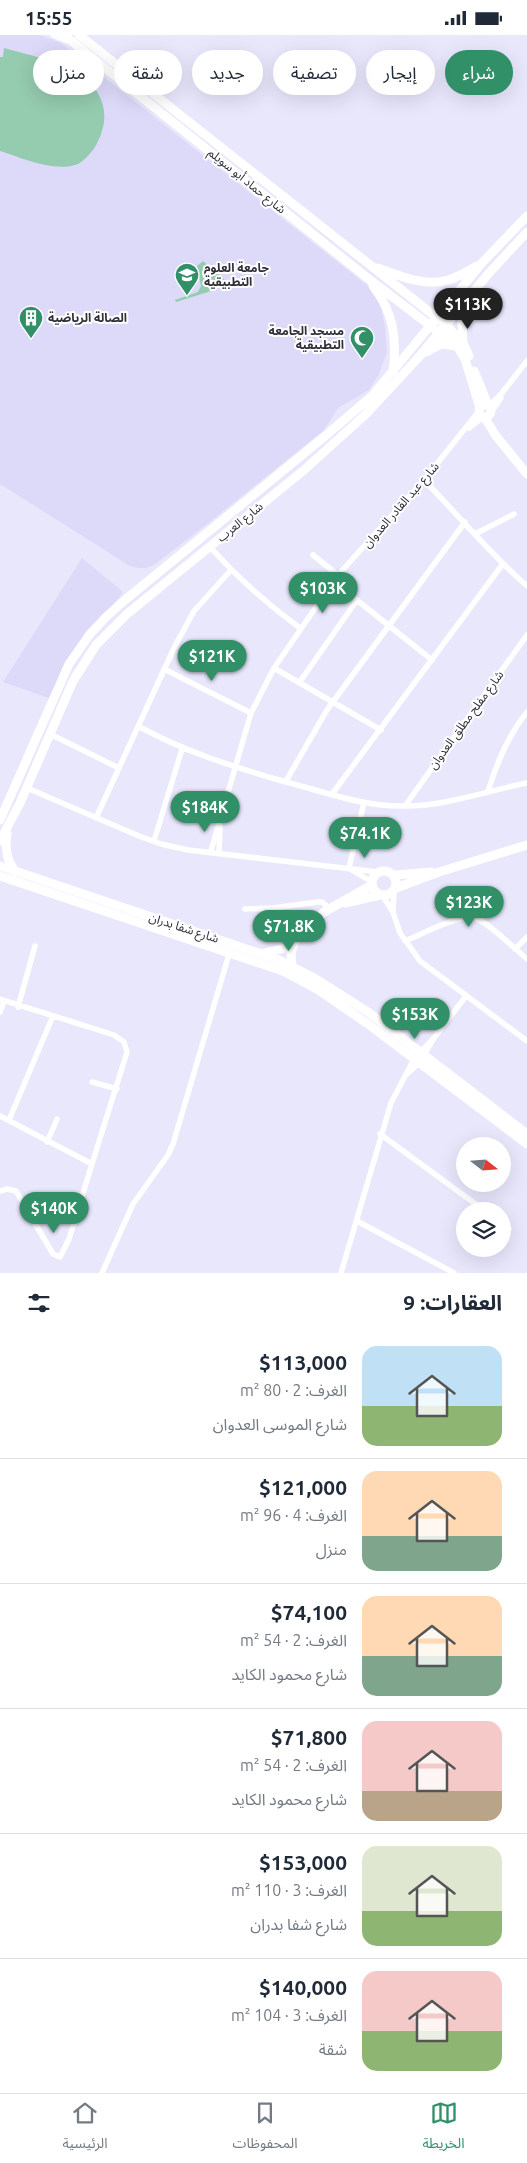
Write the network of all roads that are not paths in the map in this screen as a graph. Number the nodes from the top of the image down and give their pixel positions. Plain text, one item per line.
1 (53, 35) edge
2 (64, 35) edge
3 (79, 35) edge
4 (78, 46) junction
5 (527, 215) edge
6 (527, 232) edge
7 (482, 263) junction
8 (371, 265) junction
9 (365, 276) junction
10 (471, 295) junction
11 (437, 318) junction
12 (431, 326) junction
13 (443, 329) junction
14 (460, 344) junction
15 (418, 358) junction
16 (527, 361) edge
17 (525, 368) edge
18 (393, 372) junction
19 (486, 411) junction
20 (527, 474) edge
21 (424, 480) junction
22 (514, 514) dead end
23 (465, 522) junction
24 (475, 534) junction
25 (210, 547) junction
26 (313, 555) dead end
27 (502, 565) junction
28 (231, 571) junction
29 (338, 575) junction
30 (333, 581) junction
31 (527, 586) edge
32 (357, 600) junction
33 (389, 626) junction
34 (300, 629) junction
35 (527, 635) edge
36 (432, 660) junction
37 (274, 668) junction
38 (164, 669) junction
39 (300, 683) junction
40 (333, 703) junction
41 (527, 711) edge
42 (251, 713) junction
43 (138, 726) junction
44 (380, 730) junction
45 (50, 733) junction
46 (182, 749) junction
47 (234, 767) junction
48 (119, 768) junction
49 (286, 781) junction
50 (527, 783) edge
51 (26, 789) junction
52 (488, 791) junction
53 (332, 794) junction
54 (364, 802) junction
55 (406, 806) junction
56 (96, 818) junction
57 (0, 819) edge
58 (220, 820) junction
59 (8, 827) junction
60 (0, 841) edge
61 (154, 841) junction
62 (527, 845) edge
63 (211, 851) junction
64 (219, 852) junction
65 (0, 866) edge
66 (349, 868) junction
67 (378, 872) junction
68 (439, 872) junction
69 (395, 875) junction
70 (0, 876) edge
71 (14, 876) junction
72 (0, 882) edge
73 (372, 883) junction
74 (395, 890) junction
75 (381, 895) junction
76 (332, 907) junction
77 (245, 909) dead end
78 (393, 912) junction
79 (527, 937) edge
80 (295, 941) junction
81 (405, 941) junction
82 (35, 946) dead end
83 (515, 949) junction
84 (230, 951) junction
85 (262, 953) junction
86 (527, 959) edge
87 (292, 967) junction
88 (466, 995) junction
89 (2, 1000) edge
90 (18, 1007) junction
91 (0, 1012) edge
92 (53, 1016) junction
93 (527, 1041) edge
94 (422, 1053) junction
95 (416, 1061) junction
96 (92, 1082) dead end
97 (116, 1089) junction
98 (0, 1115) edge
99 (58, 1119) dead end
100 (8, 1120) junction
101 (380, 1134) junction
102 (527, 1134) edge
103 (47, 1142) junction
104 (527, 1144) edge
105 (92, 1164) junction
106 (0, 1191) edge
107 (473, 1202) edge
108 (357, 1221) junction
109 (102, 1273) edge
110 (341, 1273) edge
111 (454, 1273) edge

1 - 4 street
2 - 4 main road, شارع حماد أبو سويلم
3 - 8 main road, شارع حماد أبو سويلم
4 - 9 main road, شارع حماد أبو سويلم
5 - 7 main road, شارع العرب
6 - 10 main road, شارع العرب
7 - 8 main road
7 - 11 main road, شارع العرب
8 - 11 main road, شارع حماد أبو سويلم
9 - 12 main road, شارع حماد أبو سويلم
9 - 18 main road
10 - 13 main road, شارع العرب
10 - 14 main road
11 - 12 main road, شارع العرب
11 - 13 main road, شارع حماد أبو سويلم
12 - 13 main road, شارع حماد أبو سويلم
12 - 18 main road, شارع العرب
13 - 14 main road
13 - 15 main road, شارع العرب
14 - 15 main road
14 - 19 main road
15 - 25 main road, شارع العرب
16 - 17 street, شارع عبد القادر العدوان
17 - 19 street, شارع عبد القادر العدوان
18 - 57 main road, شارع العرب
19 - 20 main road
19 - 21 street, شارع عبد القادر العدوان
21 - 23 street
21 - 29 street, شارع عبد القادر العدوان
22 - 24 street
23 - 24 street
23 - 33 street
24 - 27 street
25 - 28 street
25 - 45 main road, شارع العرب
26 - 29 street
27 - 31 street
27 - 36 street
28 - 34 street
28 - 38 street
29 - 30 street, شارع عبد القادر العدوان
30 - 32 street
30 - 34 street, شارع عبد القادر العدوان
32 - 33 street
32 - 39 street
33 - 36 street
33 - 40 street
34 - 37 street, شارع عبد القادر العدوان
35 - 55 street, شارع مفلح مطلق العدوان
36 - 44 street
37 - 39 street
37 - 42 street, شارع عبد القادر العدوان
38 - 42 street
38 - 43 street
39 - 40 street
40 - 44 street
40 - 49 street
41 - 52 street
42 - 47 street, شارع عبد القادر العدوان
43 - 46 street
43 - 48 street
44 - 53 street
45 - 48 street
45 - 51 main road, شارع العرب
46 - 47 street
46 - 61 street
47 - 49 street
47 - 58 street, شارع عبد القادر العدوان
48 - 56 street
49 - 53 street
50 - 52 street
51 - 56 street
51 - 59 main road, شارع العرب
52 - 55 street
53 - 54 street
54 - 55 street
54 - 66 street
56 - 61 street
58 - 63 street, شارع عبد القادر العدوان
58 - 64 street, شارع عبد القادر العدوان
59 - 60 main road, شارع العرب
59 - 71 main road
61 - 63 street
62 - 68 main road
63 - 64 street
64 - 66 street
65 - 71 main road, شارع شفا بدران
66 - 67 street
66 - 73 street
67 - 69 main road
67 - 73 main road
68 - 69 main road
68 - 74 main road
69 - 74 main road
70 - 71 main road, شارع شفا بدران
71 - 72 main road
71 - 84 main road, شارع شفا بدران
71 - 85 main road, شارع شفا بدران
73 - 75 main road
73 - 76 main road
74 - 75 main road
74 - 78 street
75 - 76 main road
75 - 78 street
76 - 77 street
76 - 80 main road
78 - 81 street
79 - 83 street
80 - 85 main road
80 - 87 main road
81 - 83 street
81 - 88 street
82 - 90 street
83 - 86 street
84 - 95 main road, شارع شفا بدران
84 - 109 street
85 - 87 main road, شارع شفا بدران
87 - 94 main road, شارع شفا بدران
88 - 93 street
88 - 94 street
89 - 90 street
89 - 91 street
90 - 92 street
92 - 97 street
92 - 100 street
94 - 95 street
94 - 102 main road, شارع شفا بدران
95 - 101 street
95 - 104 main road, شارع شفا بدران
96 - 97 street
97 - 105 street
98 - 100 street
99 - 103 street
100 - 103 street
101 - 107 street
101 - 108 street
103 - 105 street
105 - 106 street
108 - 110 street
108 - 111 street

